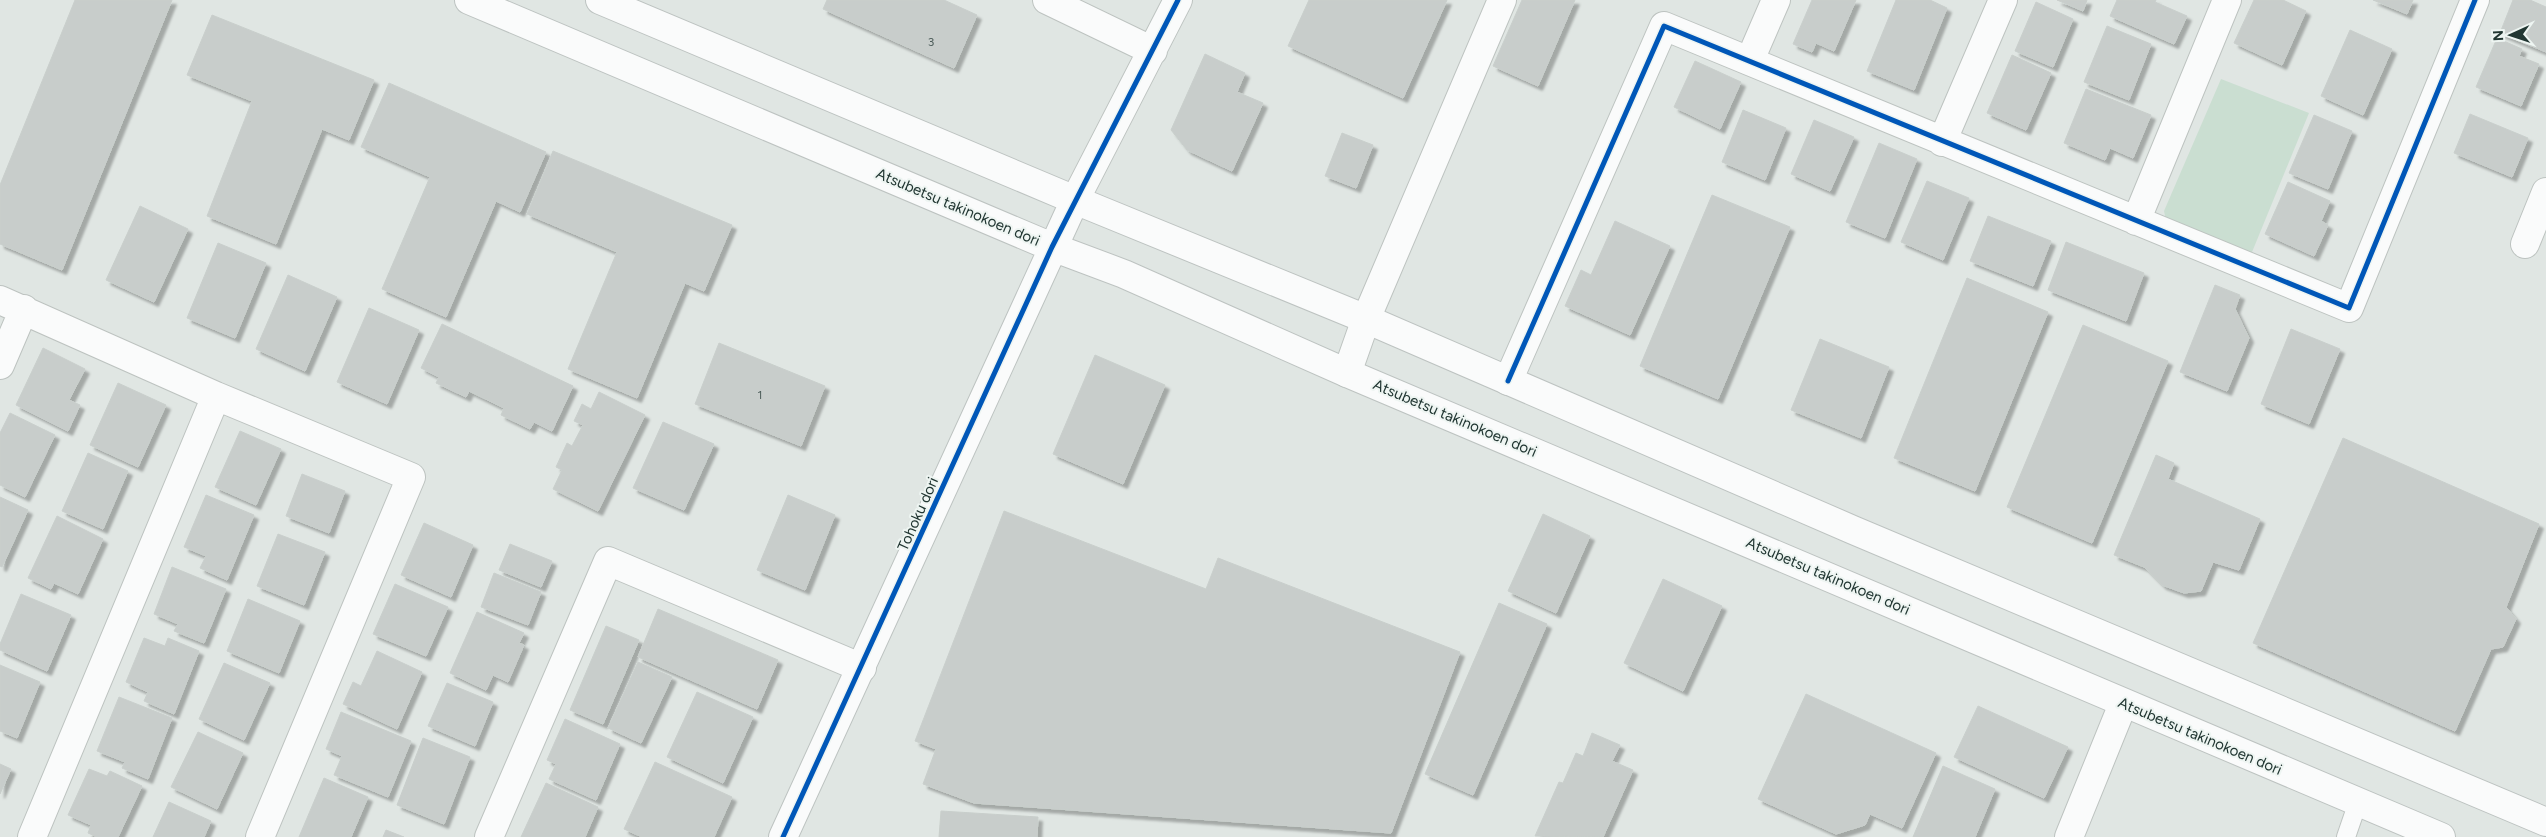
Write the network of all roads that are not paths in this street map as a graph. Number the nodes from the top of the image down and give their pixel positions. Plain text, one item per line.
1 (469, 0) edge
2 (600, 0) edge
3 (1047, 0) edge
4 (1178, 0) edge
5 (1502, 0) edge
6 (1776, 0) edge
7 (2003, 0) edge
8 (2227, 0) edge
9 (2475, 0) edge
10 (1153, 51) junction
11 (1750, 60) junction
12 (1942, 142) junction
13 (2546, 192) edge
14 (1075, 200) junction
15 (2136, 221) junction
16 (2525, 244) dead end
17 (1052, 247) junction
18 (12, 305) edge
19 (1366, 319) junction
20 (0, 365) edge
21 (1347, 373) junction
22 (1508, 381) junction
23 (216, 396) junction
24 (862, 668) junction
25 (2123, 704) junction
26 (2358, 802) junction
27 (2546, 822) edge
28 (32, 837) edge
29 (260, 837) edge
30 (489, 837) edge
31 (783, 837) edge
32 (2069, 837) edge
33 (2346, 837) edge
34 (2441, 837) edge

1 - 17 street, Atsubetsu takinokoen dori
2 - 14 street
3 - 10 street
4 - 10 street, Tohoku dori
5 - 19 street
6 - 11 street
7 - 12 street
8 - 15 street
9 - 15 street
10 - 14 street, Tohoku dori
11 - 12 street
11 - 22 street
12 - 15 street
13 - 16 street
14 - 17 street, Tohoku dori
14 - 19 street
17 - 21 street, Atsubetsu takinokoen dori
17 - 24 street, Tohoku dori
18 - 20 street
18 - 23 street
19 - 21 street
19 - 22 street
21 - 25 street, Atsubetsu takinokoen dori
22 - 27 street
23 - 28 street
23 - 29 street
24 - 30 street
24 - 31 street, Tohoku dori
25 - 26 street, Atsubetsu takinokoen dori
25 - 32 street
26 - 33 lane
26 - 34 street, Atsubetsu takinokoen dori

